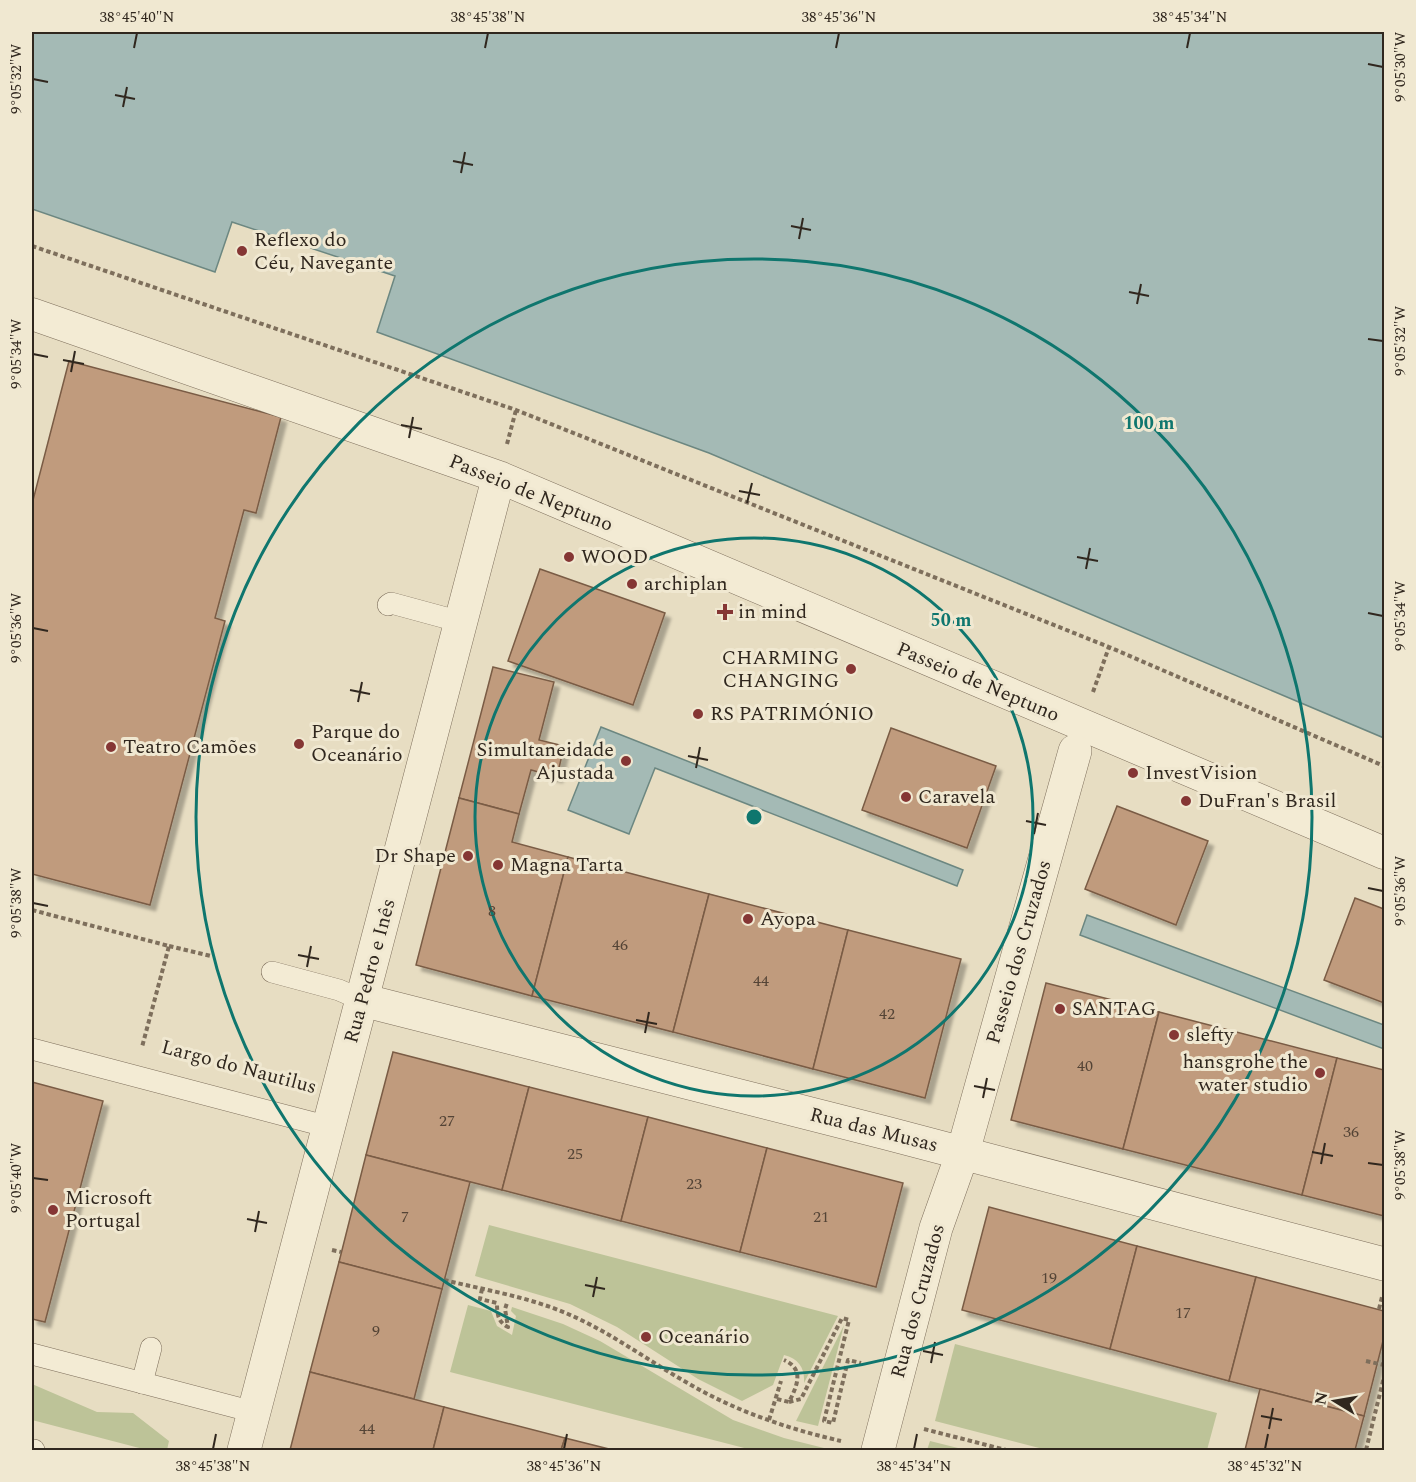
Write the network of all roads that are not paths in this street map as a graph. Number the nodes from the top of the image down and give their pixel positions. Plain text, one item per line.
1 (32, 314) edge
2 (495, 491) dead end
3 (388, 605) dead end
4 (460, 622) junction
5 (1075, 751) dead end
6 (1384, 853) edge
7 (272, 972) dead end
8 (362, 1000) junction
9 (32, 1049) edge
10 (329, 1127) junction
11 (963, 1152) junction
12 (1384, 1264) edge
13 (152, 1348) dead end
14 (32, 1354) edge
15 (142, 1383) junction
16 (254, 1412) junction
17 (244, 1450) edge
18 (878, 1450) edge

1 - 6 street, Passeio de Neptuno
2 - 4 street, Rua Pedro e Inês
3 - 4 lane
4 - 8 street, Rua Pedro e Inês
5 - 11 street, Passeio dos Cruzados
7 - 8 lane
8 - 10 street, Rua Pedro e Inês
8 - 11 street, Rua das Musas
9 - 10 lane
10 - 16 street, Rua Pedro e Inês
11 - 12 street, Rua das Musas
11 - 18 street, Rua dos Cruzados
13 - 15 lane
14 - 15 lane
15 - 16 lane
16 - 17 street, Rua Pedro e Inês

